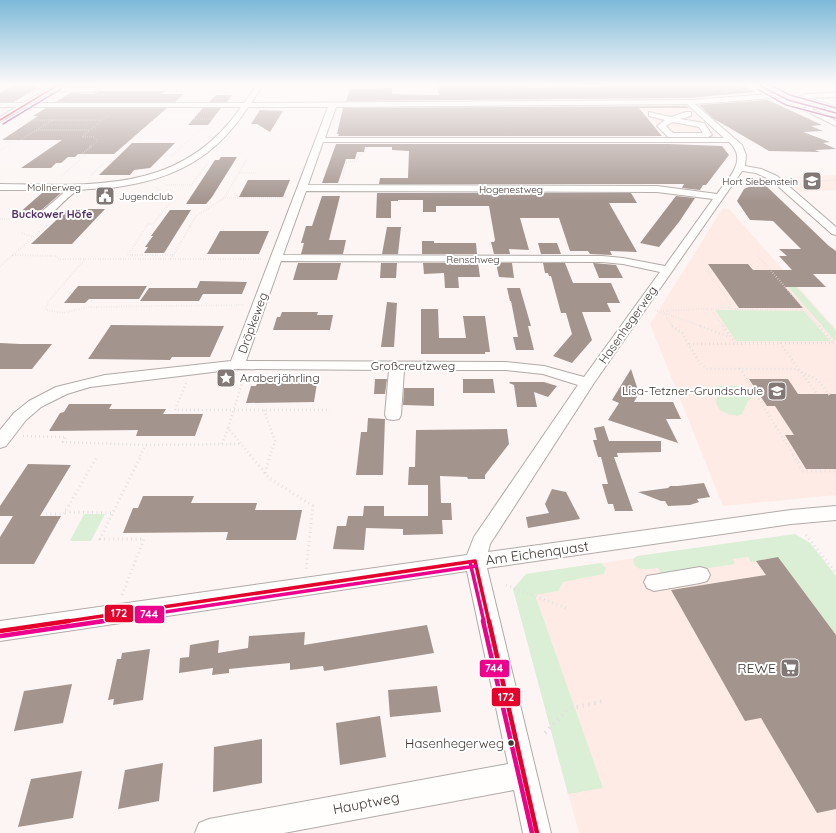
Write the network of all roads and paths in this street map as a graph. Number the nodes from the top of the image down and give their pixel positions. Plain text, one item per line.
1 (46, 124) edge
2 (97, 124) edge
3 (154, 124) edge
4 (216, 124) edge
5 (232, 124) edge
6 (327, 124) edge
7 (673, 124) edge
8 (680, 124) edge
9 (683, 124) edge
10 (713, 124) edge
11 (214, 127) junction
12 (219, 127) dead end
13 (36, 130) junction
14 (90, 130) junction
15 (695, 133) junction
16 (138, 139) dead end
17 (321, 140) junction
18 (731, 140) junction
19 (2, 142) dead end
20 (12, 142) junction
21 (366, 147) dead end
22 (0, 150) edge
23 (170, 157) dead end
24 (247, 159) dead end
25 (208, 163) dead end
26 (740, 168) junction
27 (239, 173) junction
28 (256, 173) dead end
29 (341, 180) dead end
30 (836, 180) edge
31 (790, 183) dead end
32 (0, 187) edge
33 (50, 187) junction
34 (76, 187) junction
35 (303, 188) junction
36 (719, 197) junction
37 (224, 198) junction
38 (292, 198) dead end
39 (0, 219) edge
40 (44, 219) junction
41 (836, 232) edge
42 (22, 233) dead end
43 (33, 238) junction
44 (14, 255) junction
45 (173, 256) junction
46 (758, 256) dead end
47 (272, 258) junction
48 (84, 259) junction
49 (171, 259) junction
50 (0, 266) edge
51 (668, 270) junction
52 (713, 271) dead end
53 (720, 282) dead end
54 (716, 283) junction
55 (729, 294) dead end
56 (724, 295) junction
57 (251, 304) dead end
58 (730, 308) dead end
59 (653, 309) dead end
60 (711, 309) junction
61 (805, 310) junction
62 (658, 311) junction
63 (730, 337) junction
64 (735, 343) junction
65 (780, 343) junction
66 (688, 344) junction
67 (397, 366) junction
68 (242, 368) junction
69 (740, 368) junction
70 (799, 370) junction
71 (189, 376) dead end
72 (587, 383) junction
73 (817, 394) dead end
74 (750, 395) dead end
75 (756, 395) junction
76 (831, 397) dead end
77 (234, 410) junction
78 (264, 410) junction
79 (330, 410) dead end
80 (393, 415) dead end
81 (228, 428) junction
82 (21, 436) dead end
83 (0, 442) edge
84 (222, 444) junction
85 (241, 444) junction
86 (146, 445) junction
87 (96, 458) dead end
88 (836, 471) edge
89 (265, 473) junction
90 (65, 512) junction
91 (112, 513) junction
92 (836, 513) edge
93 (46, 514) dead end
94 (806, 535) dead end
95 (475, 561) junction
96 (306, 570) dead end
97 (836, 572) edge
98 (700, 575) dead end
99 (654, 582) dead end
100 (506, 586) dead end
101 (121, 597) dead end
102 (566, 608) dead end
103 (0, 631) edge
104 (604, 700) dead end
105 (545, 733) dead end
106 (523, 775) junction
107 (209, 833) edge
108 (537, 833) edge

1 - 13 path
2 - 14 path
3 - 16 path
4 - 11 path
5 - 34 street, Mollnerweg
6 - 17 street, Dröpkeweg
7 - 15 street
8 - 15 street
9 - 15 street
10 - 18 street
11 - 12 path
11 - 23 path
13 - 14 path
13 - 20 path
14 - 33 path
17 - 18 street
17 - 35 street, Dröpkeweg
18 - 26 street
19 - 20 path
20 - 22 path
21 - 29 path
24 - 27 path
25 - 45 path
26 - 36 street, Hasenhegerweg
26 - 41 street
27 - 28 path
27 - 37 path
30 - 31 path
32 - 33 street, Mollnerweg
33 - 34 street, Mollnerweg
34 - 40 street
35 - 36 street, Hogenestweg
35 - 47 street, Dröpkeweg
36 - 51 street, Hasenhegerweg
37 - 38 path
37 - 45 path
39 - 40 path
40 - 43 path
42 - 43 path
43 - 44 path
44 - 48 path
44 - 50 path
45 - 49 path
46 - 61 path
47 - 49 path
47 - 51 street, Renschweg
47 - 68 street, Dröpkeweg
48 - 49 path
48 - 57 path
51 - 72 street, Hasenhegerweg
52 - 54 path
53 - 54 path
54 - 56 path
55 - 56 path
56 - 60 path
58 - 61 path
59 - 62 path
60 - 62 path
60 - 63 path
61 - 65 path
62 - 63 path
62 - 66 path
63 - 64 path
64 - 65 path
64 - 66 path
65 - 70 path
66 - 69 path
67 - 68 street, Großcreutzweg
67 - 72 street, Großcreutzweg
67 - 80 street
68 - 77 path
68 - 83 street, Dröpkeweg
69 - 70 path
69 - 75 path
70 - 73 path
70 - 76 path
71 - 77 path
72 - 95 street, Hasenhegerweg
74 - 75 path
75 - 88 path
77 - 78 path
77 - 81 path
78 - 79 path
78 - 89 path
81 - 84 path
81 - 85 path
82 - 86 path
84 - 85 path
84 - 86 path
85 - 89 path
86 - 91 path
87 - 90 path
89 - 96 path
90 - 91 path
90 - 93 path
91 - 101 path
92 - 95 street, Am Eichenquast
94 - 97 path
95 - 103 street, Am Eichenquast
95 - 106 street
98 - 99 street
100 - 102 path
104 - 105 path
106 - 107 street, Hauptweg
106 - 108 street

